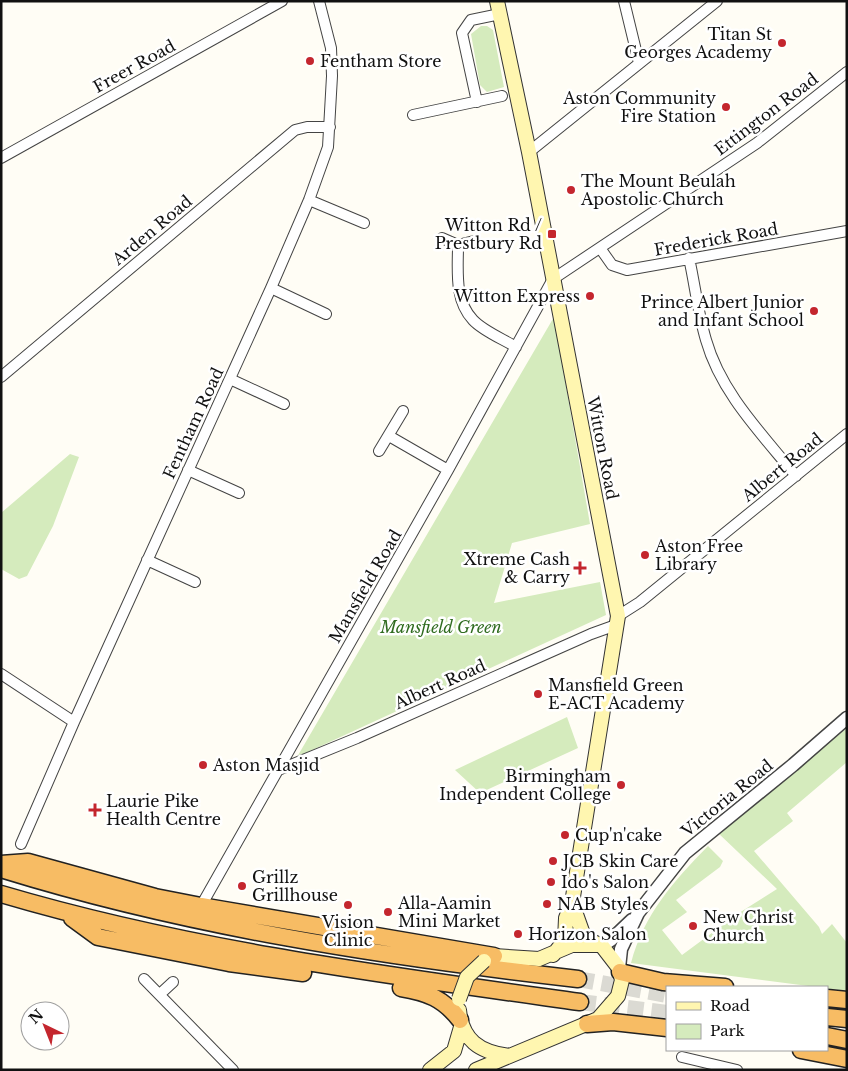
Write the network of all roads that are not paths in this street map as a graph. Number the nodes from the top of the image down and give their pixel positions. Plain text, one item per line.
1 (282, 1) edge
2 (319, 1) edge
3 (624, 1) edge
4 (717, 1) edge
5 (498, 7) edge
6 (639, 63) junction
7 (847, 72) edge
8 (502, 96) dead end
9 (477, 102) junction
10 (413, 114) dead end
11 (330, 127) junction
12 (529, 152) junction
13 (1, 158) edge
14 (309, 200) junction
15 (364, 223) dead end
16 (847, 231) edge
17 (442, 238) dead end
18 (474, 242) dead end
19 (458, 245) junction
20 (600, 248) junction
21 (689, 258) junction
22 (553, 279) junction
23 (271, 288) junction
24 (326, 314) dead end
25 (516, 347) junction
26 (1, 377) edge
27 (230, 379) junction
28 (284, 404) dead end
29 (403, 411) dead end
30 (847, 434) edge
31 (389, 436) junction
32 (378, 451) dead end
33 (188, 470) junction
34 (448, 470) junction
35 (796, 476) junction
36 (239, 493) dead end
37 (147, 560) junction
38 (195, 582) dead end
39 (617, 620) junction
40 (1, 674) edge
41 (847, 718) edge
42 (74, 722) junction
43 (276, 771) junction
44 (21, 844) dead end
45 (1, 864) edge
46 (1, 869) edge
47 (1, 894) edge
48 (572, 903) junction
49 (201, 906) junction
50 (65, 913) junction
51 (638, 913) junction
52 (601, 946) junction
53 (553, 955) junction
54 (489, 959) junction
55 (620, 970) junction
56 (144, 979) dead end
57 (578, 979) tunnel mouth
58 (173, 982) dead end
59 (712, 986) edge
60 (160, 994) junction
61 (828, 998) edge
62 (847, 1000) edge
63 (580, 1002) tunnel mouth
64 (828, 1017) edge
65 (846, 1019) edge
66 (461, 1024) junction
67 (586, 1024) junction
68 (666, 1028) edge
69 (828, 1036) edge
70 (847, 1040) edge
71 (806, 1051) edge
72 (509, 1056) junction
73 (682, 1057) dead end
74 (847, 1059) edge
75 (733, 1069) edge
76 (233, 1070) edge
77 (430, 1070) edge
78 (476, 1070) edge

1 - 13 street, Freer Road
2 - 11 street, Fentham Road
3 - 6 street
4 - 6 street
5 - 9 street
5 - 12 main road, Witton Road
6 - 12 street
7 - 20 street, Ettington Road
8 - 9 street
9 - 10 street
11 - 14 street, Fentham Road
11 - 26 street, Arden Road
12 - 22 main road, Witton Road
14 - 15 street
14 - 23 street, Fentham Road
16 - 21 street, Frederick Road
17 - 19 street
18 - 19 street
19 - 25 street
20 - 21 street, Frederick Road
20 - 22 street, Ettington Road
21 - 35 street
22 - 25 street, Mansfield Road
22 - 39 main road, Witton Road
23 - 24 street
23 - 27 street, Fentham Road
25 - 34 street, Mansfield Road
27 - 28 street
27 - 33 street, Fentham Road
29 - 31 street
30 - 35 street, Albert Road
31 - 32 street
31 - 34 street
33 - 36 street
33 - 37 street, Fentham Road
34 - 43 street, Mansfield Road
35 - 39 street, Albert Road
37 - 38 street
37 - 42 street, Fentham Road
39 - 43 street, Albert Road
39 - 48 main road, Witton Road
40 - 42 street
41 - 51 street, Victoria Road
42 - 44 street, Fentham Road
43 - 49 street, Mansfield Road
45 - 49 highway
46 - 57 highway
47 - 50 highway
48 - 52 main road
48 - 53 main road, Witton Road
49 - 54 highway
50 - 63 highway
50 - 66 highway
51 - 52 street, Victoria Road
51 - 55 street, Victoria Road
52 - 53 main road
52 - 55 main road
53 - 54 main road
54 - 66 main road, bridge
55 - 59 highway
55 - 67 main road
56 - 60 street
58 - 60 street
60 - 76 street
61 - 62 highway
64 - 65 highway
66 - 72 main road
66 - 77 main road
67 - 68 highway
67 - 72 main road
69 - 70 highway
71 - 74 highway
72 - 78 main road
73 - 75 street

